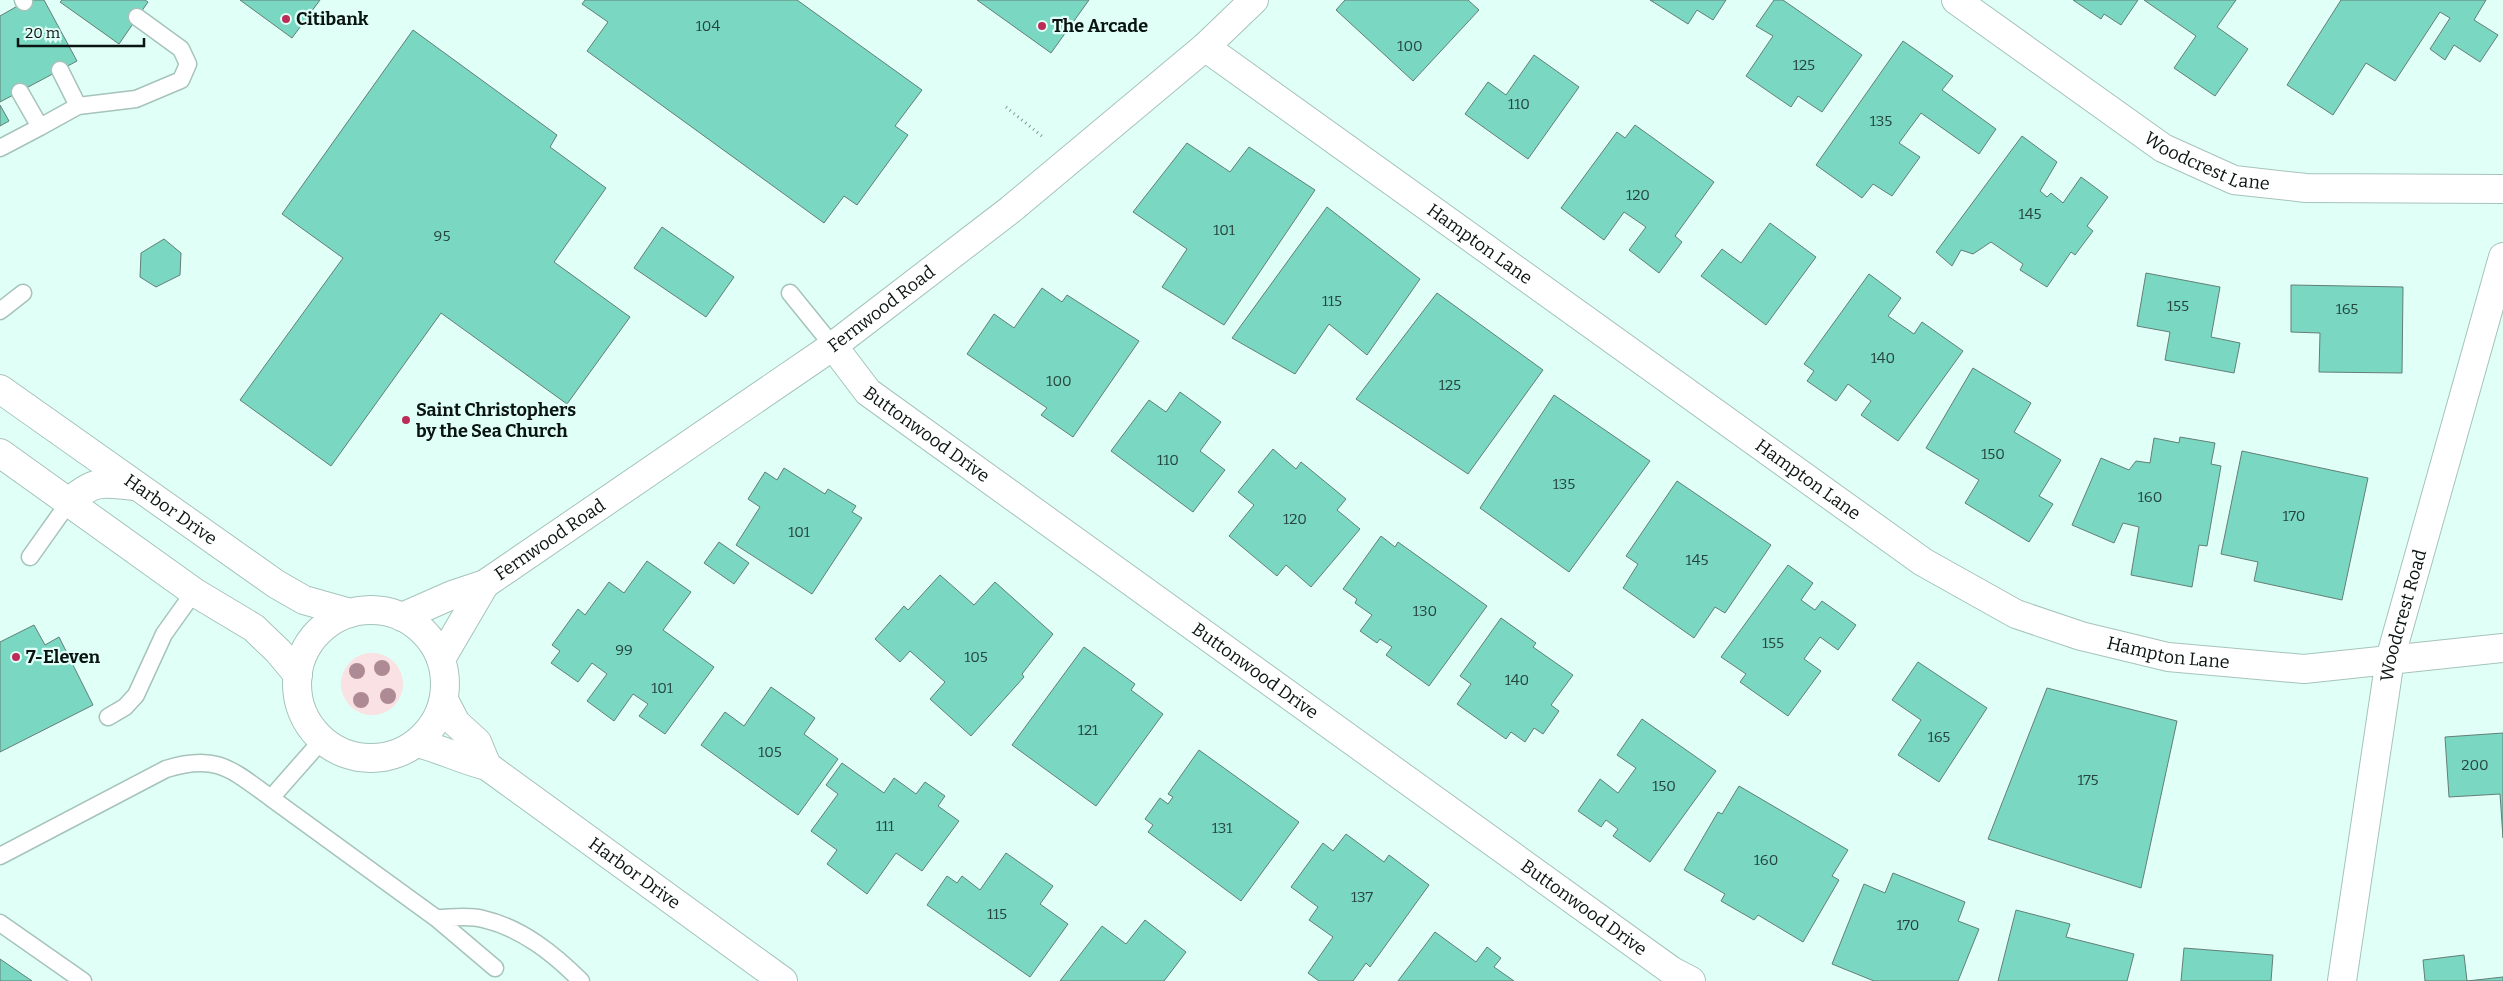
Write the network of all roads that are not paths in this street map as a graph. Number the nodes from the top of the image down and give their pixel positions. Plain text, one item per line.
1 (1254, 0) edge
2 (1956, 0) edge
3 (137, 17) dead end
4 (1205, 47) junction
5 (60, 70) dead end
6 (20, 92) dead end
7 (78, 106) junction
8 (40, 127) junction
9 (0, 148) edge
10 (2503, 189) edge
11 (2503, 257) edge
12 (23, 293) dead end
13 (790, 293) dead end
14 (0, 310) edge
15 (833, 346) junction
16 (0, 389) edge
17 (0, 453) edge
18 (134, 486) junction
19 (69, 502) junction
20 (30, 557) dead end
21 (485, 584) junction
22 (194, 592) junction
23 (350, 613) junction
24 (402, 617) junction
25 (2503, 648) edge
26 (441, 659) junction
27 (2390, 659) junction
28 (298, 675) junction
29 (444, 700) junction
30 (108, 717) dead end
31 (322, 740) junction
32 (417, 743) junction
33 (487, 766) junction
34 (272, 798) junction
35 (0, 856) edge
36 (436, 918) junction
37 (0, 923) edge
38 (495, 968) dead end
39 (83, 981) edge
40 (581, 981) edge
41 (783, 981) edge
42 (1691, 981) edge
43 (2342, 981) edge

1 - 4 street, Fernwood Road
2 - 10 street, Woodcrest Lane
3 - 7 lane
4 - 15 street, Fernwood Road
4 - 27 street, Hampton Lane
5 - 7 lane
6 - 8 lane
7 - 8 lane
8 - 9 lane
11 - 27 street, Woodcrest Road
12 - 14 lane
13 - 15 lane
15 - 21 street, Fernwood Road
15 - 42 street, Buttonwood Drive
16 - 18 street, Harbor Drive
17 - 19 street
18 - 19 street
18 - 23 street, Harbor Drive
19 - 20 lane
19 - 22 street
21 - 24 street, Fernwood Road
21 - 26 street, Fernwood Road
22 - 28 street
22 - 30 lane
23 - 24 street
23 - 28 street
24 - 26 street
25 - 27 street, Hampton Lane
26 - 29 street
27 - 43 street, Woodcrest Road
28 - 31 street
29 - 32 street
29 - 33 street
31 - 32 street
31 - 34 lane
32 - 33 street, Harbor Drive
33 - 41 street, Harbor Drive
34 - 35 lane
34 - 36 lane
36 - 38 lane
36 - 40 lane
37 - 39 lane

